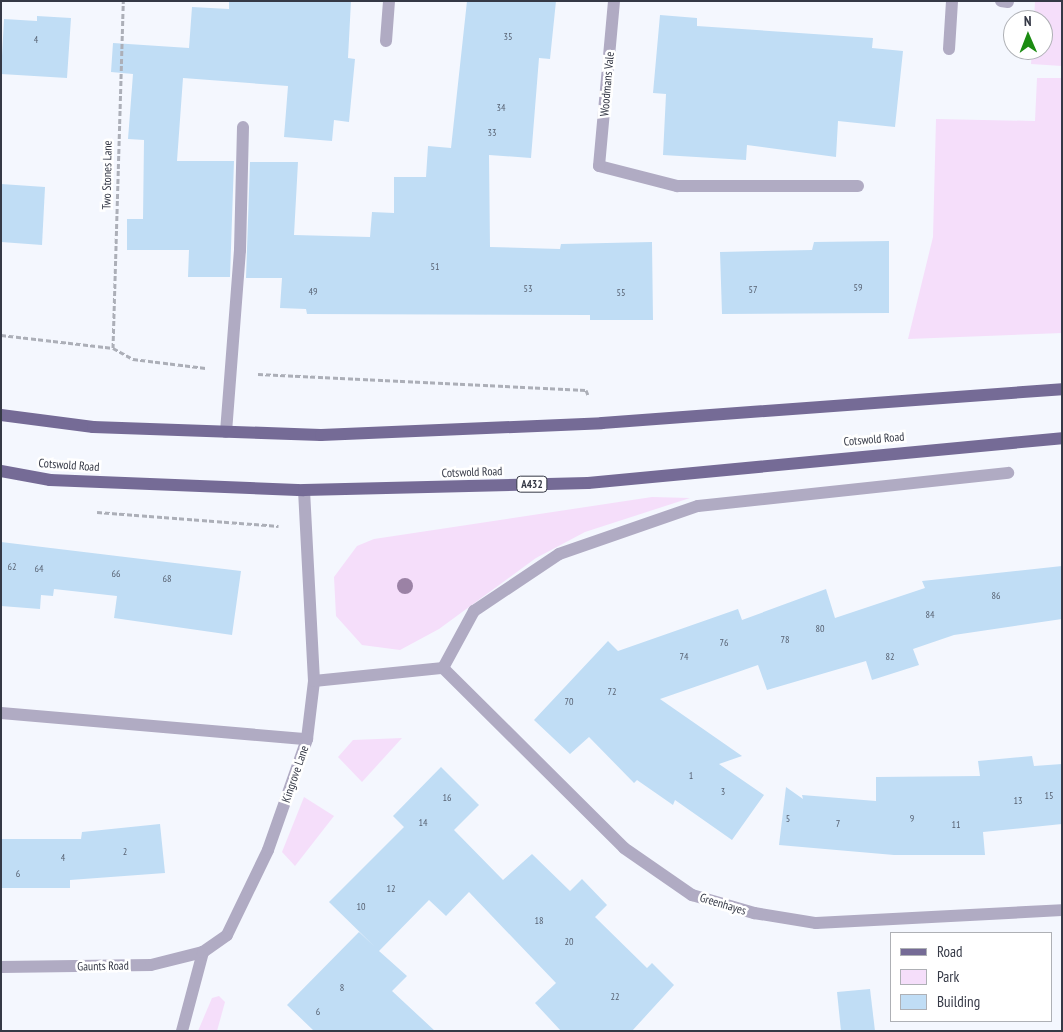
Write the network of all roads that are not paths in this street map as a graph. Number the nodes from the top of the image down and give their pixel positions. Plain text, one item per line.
1 (389, 1) edge
2 (614, 1) edge
3 (952, 1) edge
4 (1002, 1) edge
5 (1008, 2) edge
6 (386, 40) dead end
7 (949, 49) dead end
8 (243, 127) dead end
9 (858, 186) dead end
10 (1062, 389) edge
11 (1, 415) edge
12 (226, 432) junction
13 (1062, 438) edge
14 (1, 471) edge
15 (1008, 473) dead end
16 (304, 490) junction
17 (443, 668) junction
18 (314, 681) junction
19 (1, 713) edge
20 (307, 739) junction
21 (1062, 910) edge
22 (203, 952) junction
23 (1, 967) edge
24 (182, 1031) edge

1 - 6 street
2 - 9 street, Woodmans Vale
3 - 7 street
4 - 5 street
8 - 12 street
10 - 12 main road
11 - 12 main road
13 - 16 main road, Cotswold Road / A432
14 - 16 main road, Cotswold Road / A432
15 - 17 street
16 - 18 street, Kingrove Lane
17 - 18 street
17 - 21 street, Greenhayes
18 - 20 street, Kingrove Lane
19 - 20 street
20 - 22 street, Kingrove Lane
22 - 23 street, Gaunts Road
22 - 24 street

